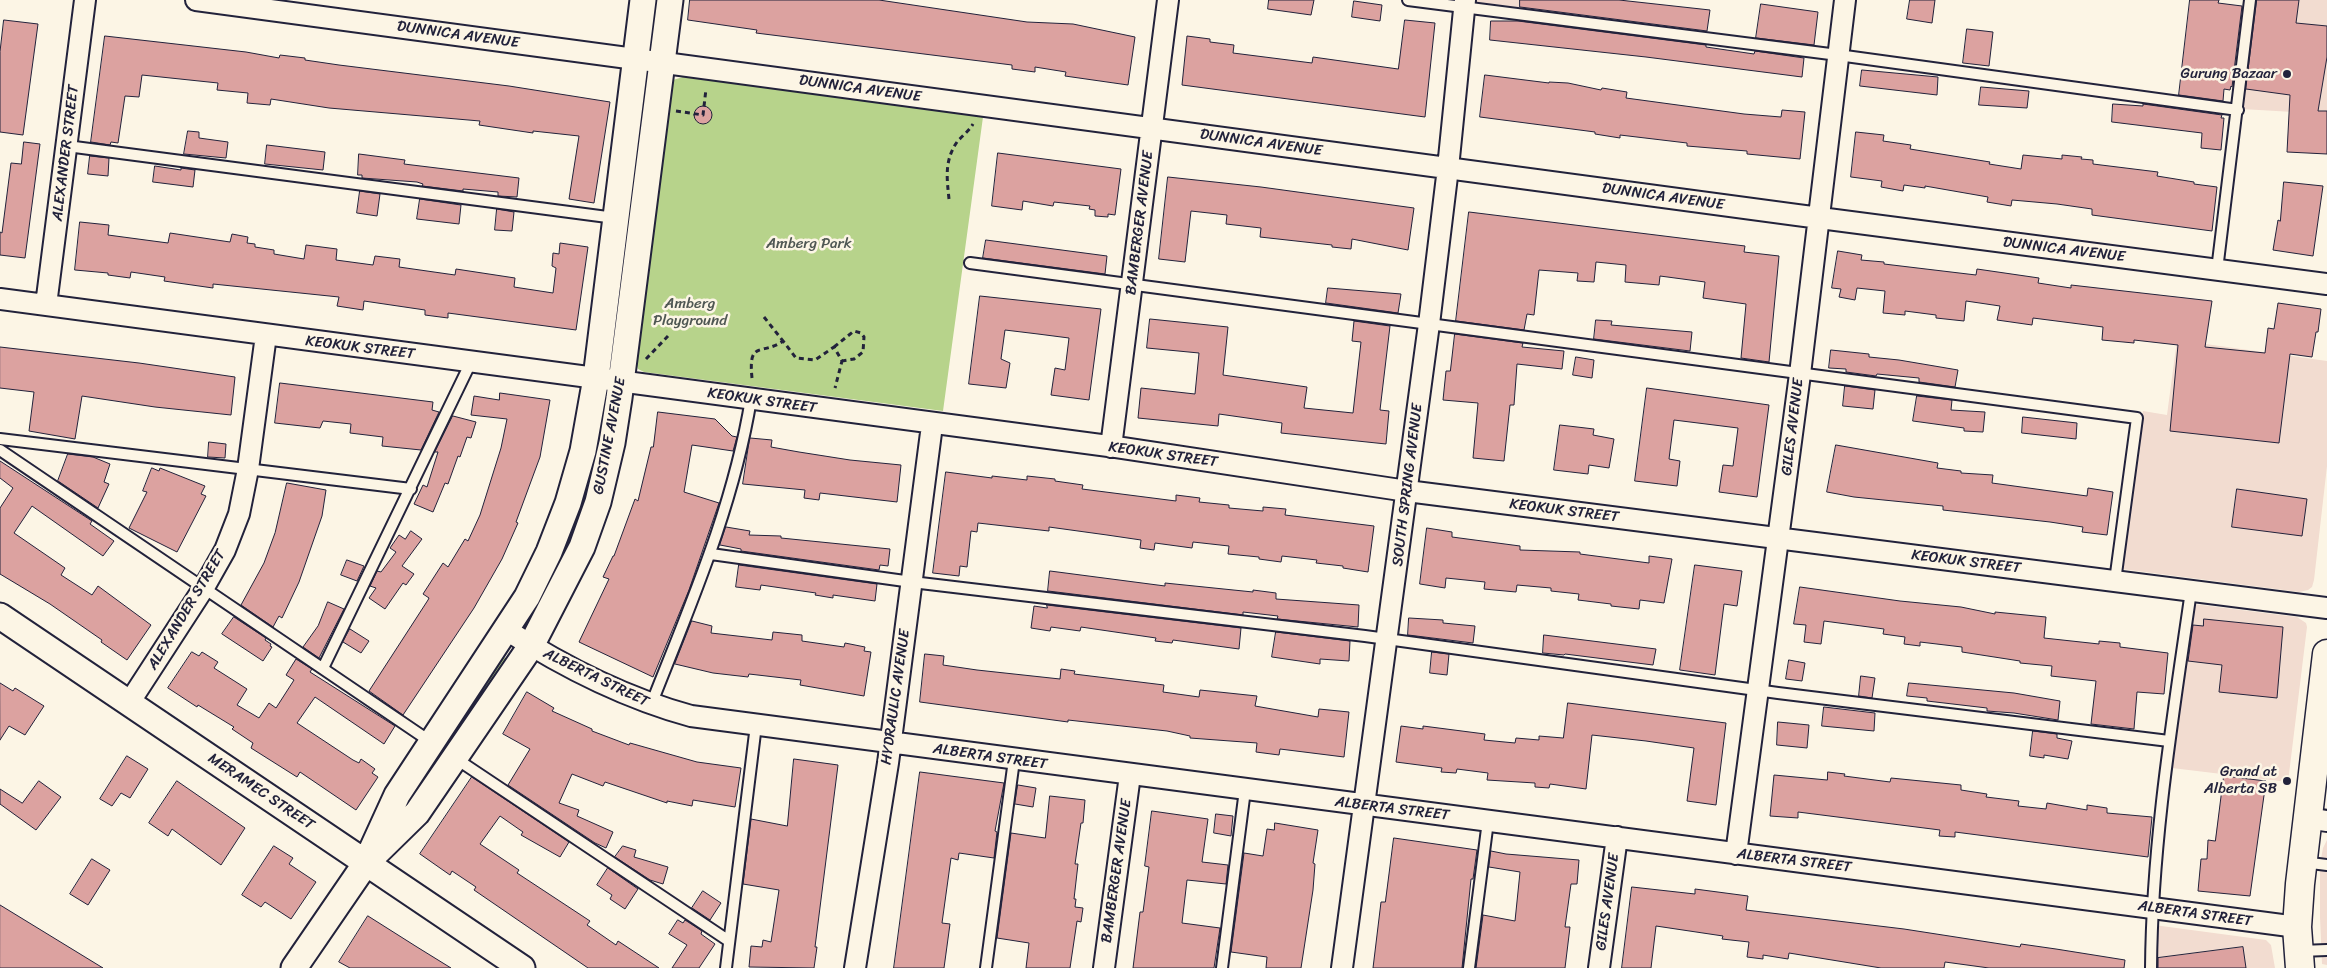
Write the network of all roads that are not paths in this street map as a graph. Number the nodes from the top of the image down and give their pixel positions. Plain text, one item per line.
1 (85, 0) edge
2 (196, 0) edge
3 (643, 0) edge
4 (670, 0) edge
5 (1168, 0) edge
6 (1408, 0) edge
7 (1845, 0) edge
8 (2250, 0) edge
9 (1465, 4) edge
10 (1838, 55) junction
11 (635, 58) junction
12 (662, 62) junction
13 (2238, 110) junction
14 (1152, 128) junction
15 (67, 146) junction
16 (1448, 168) junction
17 (615, 218) junction
18 (1818, 218) junction
19 (970, 263) dead end
20 (2217, 270) junction
21 (1132, 284) junction
22 (2327, 284) edge
23 (0, 299) edge
24 (46, 305) junction
25 (1429, 324) junction
26 (266, 335) junction
27 (471, 362) junction
28 (1800, 374) junction
29 (596, 378) junction
30 (622, 382) junction
31 (752, 399) junction
32 (932, 424) junction
33 (0, 439) edge
34 (1111, 447) junction
35 (0, 450) edge
36 (248, 469) junction
37 (411, 489) junction
38 (1407, 491) junction
39 (1778, 538) junction
40 (712, 554) junction
41 (2114, 581) junction
42 (912, 582) junction
43 (203, 589) junction
44 (2191, 591) junction
45 (2327, 608) edge
46 (0, 616) edge
47 (506, 629) junction
48 (1388, 639) junction
49 (531, 646) junction
50 (2327, 654) edge
51 (323, 668) junction
52 (1758, 690) junction
53 (129, 703) junction
54 (651, 705) junction
55 (756, 725) junction
56 (2170, 741) junction
57 (431, 742) junction
58 (890, 743) junction
59 (454, 758) junction
60 (1014, 760) junction
61 (1130, 775) junction
62 (1245, 790) junction
63 (1364, 806) junction
64 (2317, 820) edge
65 (1488, 821) junction
66 (1617, 837) junction
67 (1736, 854) junction
68 (366, 863) junction
69 (2315, 864) edge
70 (2151, 908) junction
71 (729, 941) junction
72 (2299, 949) edge
73 (2327, 950) edge
74 (294, 968) edge
75 (522, 968) edge
76 (726, 968) edge
77 (855, 968) edge
78 (986, 968) edge
79 (1104, 968) edge
80 (1222, 968) edge
81 (1342, 968) edge
82 (1469, 968) edge
83 (1599, 968) edge
84 (2150, 968) edge

1 - 15 street, ALEXANDER STREET
2 - 11 street, DUNNICA AVENUE
3 - 11 street, GUSTINE AVENUE
4 - 12 street, GUSTINE AVENUE
5 - 14 street, BAMBERGER AVENUE
6 - 9 lane
7 - 10 street, GILES AVENUE
8 - 13 lane
9 - 10 lane
9 - 16 street, SOUTH SPRING AVENUE
10 - 13 lane
10 - 18 street, GILES AVENUE
11 - 12 street, DUNNICA AVENUE
11 - 17 street, GUSTINE AVENUE
12 - 14 street, DUNNICA AVENUE
12 - 30 street, GUSTINE AVENUE
13 - 20 lane
14 - 16 street, DUNNICA AVENUE
14 - 21 street, BAMBERGER AVENUE
15 - 17 lane
15 - 24 street, ALEXANDER STREET
16 - 18 street, DUNNICA AVENUE
16 - 25 street, SOUTH SPRING AVENUE
17 - 29 street, GUSTINE AVENUE
18 - 20 street, DUNNICA AVENUE
18 - 28 street, GILES AVENUE
19 - 21 lane
20 - 22 street, DUNNICA AVENUE
21 - 25 lane
21 - 34 street, BAMBERGER AVENUE
23 - 24 street, KEOKUK STREET
24 - 26 street, KEOKUK STREET
25 - 28 lane
25 - 38 street, SOUTH SPRING AVENUE
26 - 27 street, KEOKUK STREET
26 - 36 street, ALEXANDER STREET
27 - 29 street, KEOKUK STREET
27 - 37 lane
28 - 39 street, GILES AVENUE
28 - 41 lane
29 - 30 street, KEOKUK STREET
29 - 47 street, GUSTINE AVENUE
30 - 31 street, KEOKUK STREET
30 - 49 street, GUSTINE AVENUE
31 - 32 street, KEOKUK STREET
31 - 40 lane
32 - 34 street, KEOKUK STREET
32 - 42 street, HYDRAULIC AVENUE
33 - 36 lane
34 - 38 street, KEOKUK STREET
35 - 43 lane
36 - 37 lane
36 - 43 street, ALEXANDER STREET
37 - 51 lane
38 - 39 street, KEOKUK STREET
38 - 48 street, SOUTH SPRING AVENUE
39 - 41 street, KEOKUK STREET
39 - 52 street, GILES AVENUE
40 - 42 lane
40 - 54 lane
41 - 44 street, KEOKUK STREET
42 - 48 lane
42 - 58 street, HYDRAULIC AVENUE
43 - 51 lane
43 - 53 street, ALEXANDER STREET
44 - 45 street, KEOKUK STREET
44 - 56 lane
46 - 53 street, MERAMEC STREET
47 - 49 street, ALBERTA STREET
47 - 57 street, GUSTINE AVENUE
48 - 52 lane
48 - 63 street, SOUTH SPRING AVENUE
49 - 54 street, ALBERTA STREET
49 - 59 street, GUSTINE AVENUE
50 - 64 main road
51 - 57 lane
52 - 56 lane
52 - 67 street, GILES AVENUE
53 - 68 street, MERAMEC STREET
54 - 55 street, ALBERTA STREET
55 - 58 street, ALBERTA STREET
55 - 71 lane
56 - 70 lane
57 - 68 street, GUSTINE AVENUE
58 - 60 street, ALBERTA STREET
58 - 77 street, HYDRAULIC AVENUE
59 - 68 street, GUSTINE AVENUE
59 - 71 lane
60 - 61 street, ALBERTA STREET
60 - 78 lane
61 - 62 street, ALBERTA STREET
61 - 79 street, BAMBERGER AVENUE
62 - 63 street, ALBERTA STREET
62 - 80 lane
63 - 65 street, ALBERTA STREET
63 - 81 street, SOUTH SPRING AVENUE
64 - 69 main road
65 - 66 street, ALBERTA STREET
65 - 82 lane
66 - 67 street, ALBERTA STREET
66 - 83 street, GILES AVENUE
67 - 70 street, ALBERTA STREET
68 - 74 street, GUSTINE AVENUE
68 - 75 street, MERAMEC STREET
69 - 72 main road
70 - 72 street, ALBERTA STREET
70 - 84 lane
71 - 76 lane
72 - 73 lane

